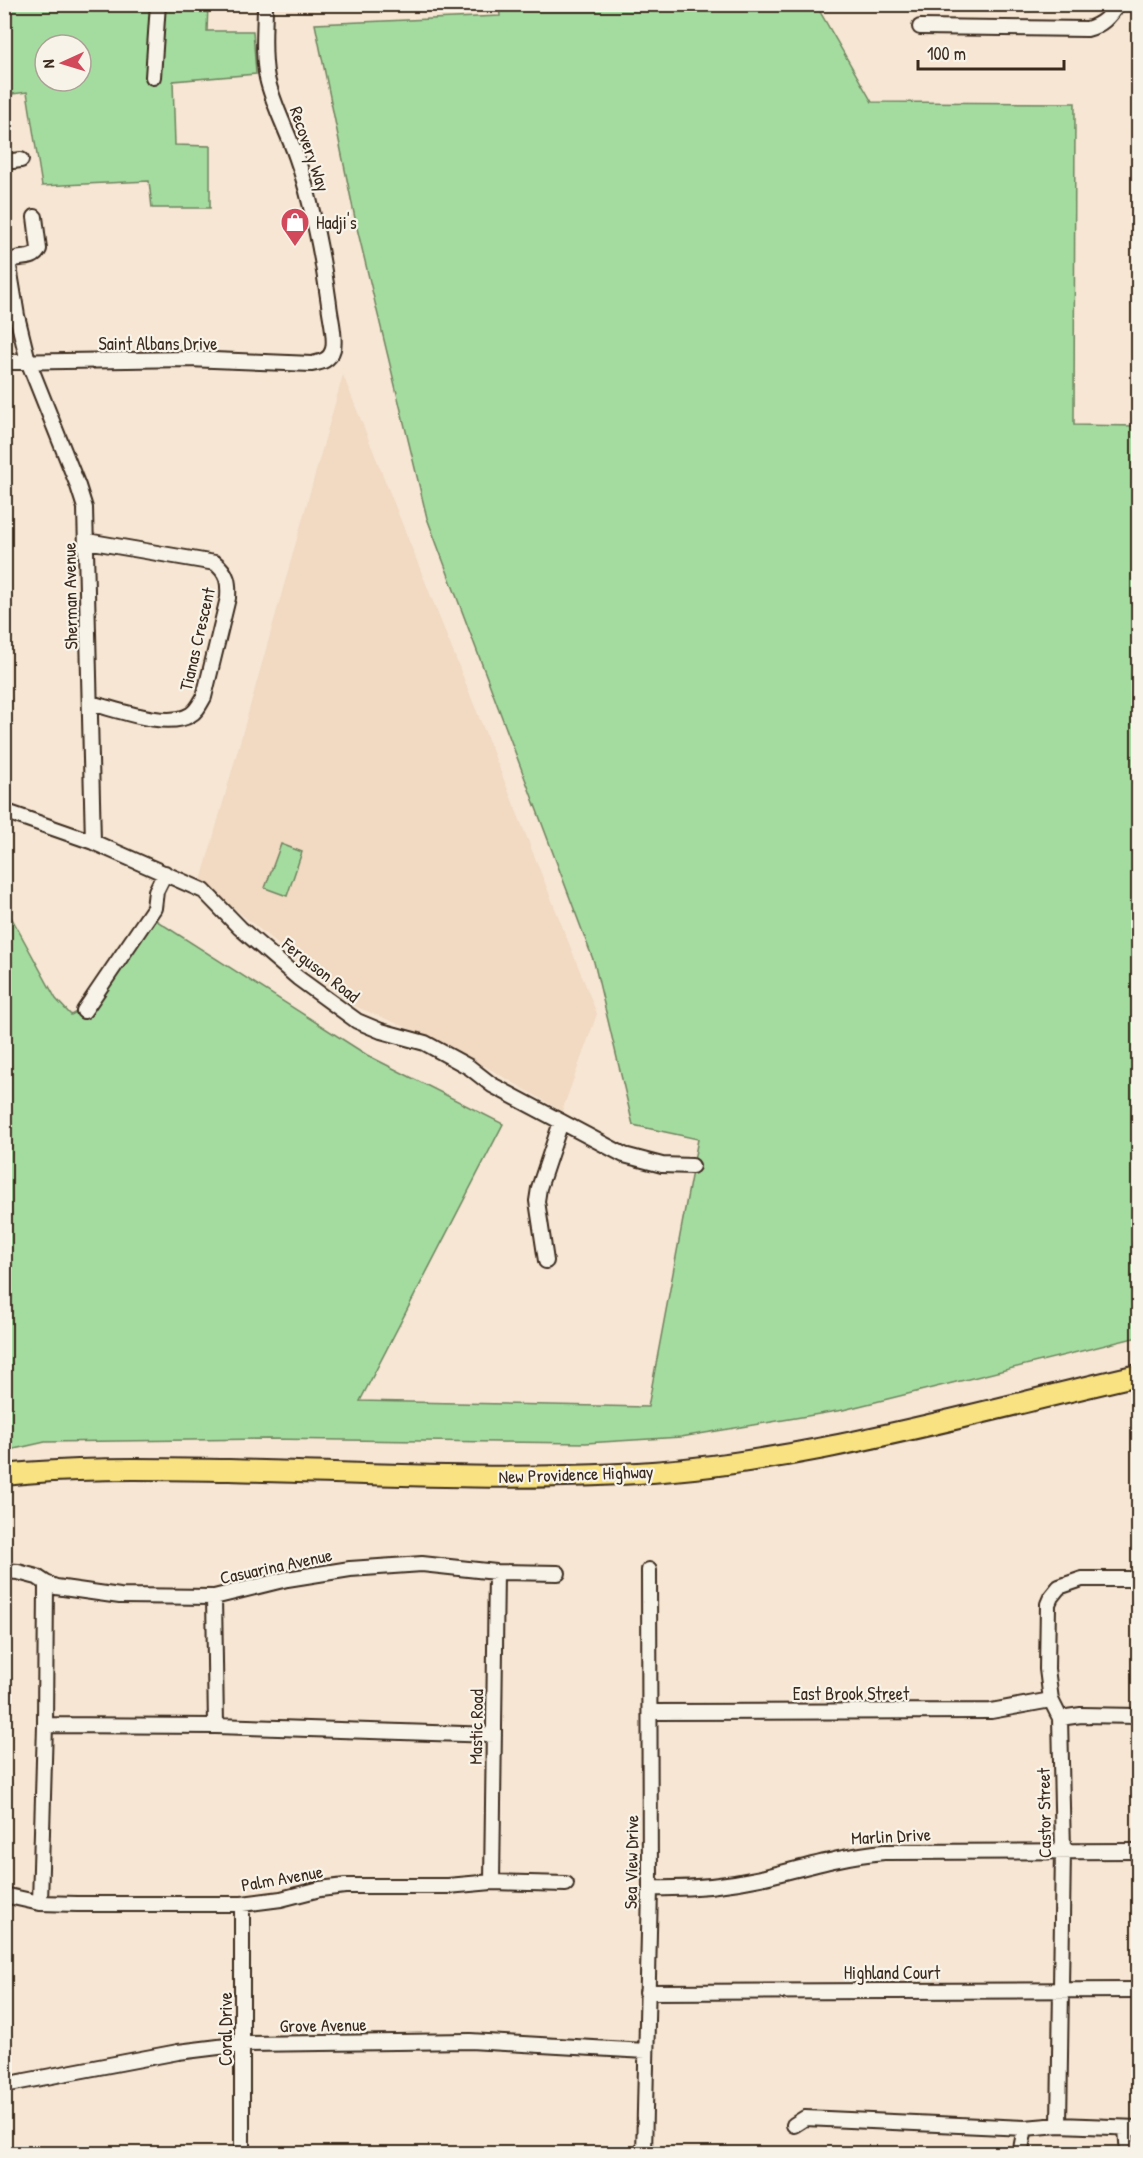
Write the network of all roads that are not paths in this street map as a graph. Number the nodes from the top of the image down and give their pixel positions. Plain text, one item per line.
1 (158, 4) edge
2 (265, 4) edge
3 (1118, 4) edge
4 (920, 27) dead end
5 (153, 77) dead end
6 (21, 160) dead end
7 (4, 162) edge
8 (35, 217) dead end
9 (28, 361) junction
10 (4, 362) edge
11 (312, 364) joint
12 (87, 541) junction
13 (90, 703) junction
14 (4, 811) edge
15 (93, 842) junction
16 (165, 873) junction
17 (84, 1011) dead end
18 (561, 1122) junction
19 (692, 1166) dead end
20 (546, 1262) dead end
21 (1138, 1376) edge
22 (4, 1476) edge
23 (649, 1570) dead end
24 (4, 1571) edge
25 (496, 1572) junction
26 (558, 1573) dead end
27 (1138, 1579) edge
28 (46, 1583) junction
29 (214, 1598) junction
30 (1051, 1700) junction
31 (650, 1712) junction
32 (1138, 1716) edge
33 (1060, 1718) junction
34 (45, 1725) junction
35 (216, 1726) junction
36 (494, 1736) junction
37 (1063, 1850) junction
38 (1138, 1851) edge
39 (492, 1882) junction
40 (566, 1884) dead end
41 (650, 1888) junction
42 (4, 1895) edge
43 (40, 1903) junction
44 (242, 1904) junction
45 (1060, 1989) junction
46 (1138, 1990) edge
47 (646, 1992) junction
48 (243, 2044) junction
49 (646, 2051) junction
50 (4, 2085) edge
51 (794, 2125) dead end
52 (1059, 2125) junction
53 (1025, 2128) junction
54 (1132, 2129) edge
55 (242, 2154) edge
56 (644, 2154) edge
57 (1020, 2154) edge
58 (1128, 2154) edge

1 - 5 street
2 - 11 street, Recovery Way
3 - 4 street
6 - 7 street
8 - 9 street, Sherman Avenue
9 - 10 street, Saint Albans Drive
9 - 11 street, Saint Albans Drive
9 - 12 street, Sherman Avenue
12 - 13 street, Sherman Avenue
12 - 13 street, Tianas Crescent
13 - 15 street, Sherman Avenue
14 - 15 street, Ferguson Road
15 - 16 street, Ferguson Road
16 - 17 street
16 - 18 street, Ferguson Road
18 - 19 street, Ferguson Road
18 - 20 street
21 - 22 highway, New Providence Highway
23 - 31 street, Sea View Drive
24 - 28 street, Casuarina Avenue
25 - 26 street, Casuarina Avenue
25 - 29 street, Casuarina Avenue
25 - 36 street, Mastic Road
27 - 30 street, Castor Street
28 - 29 street, Casuarina Avenue
28 - 34 street
29 - 35 street
30 - 31 street, East Brook Street
30 - 33 street, Castor Street
31 - 41 street, Sea View Drive
32 - 33 street
33 - 37 street, Castor Street
34 - 35 street
34 - 43 street
35 - 36 street
36 - 39 street, Mastic Road
37 - 38 street, Marlin Drive
37 - 41 street, Marlin Drive
37 - 45 street, Castor Street
39 - 40 street, Palm Avenue
39 - 44 street, Palm Avenue
41 - 47 street, Sea View Drive
42 - 43 street, Palm Avenue
43 - 44 street, Palm Avenue
44 - 48 street, Coral Drive
45 - 46 street, Highland Court
45 - 47 street, Highland Court
45 - 52 street, Castor Street
47 - 49 street, Sea View Drive
48 - 49 street, Grove Avenue
48 - 50 street, Grove Avenue
48 - 55 street, Coral Drive
49 - 56 street, Sea View Drive
51 - 53 street
52 - 53 street
52 - 54 street
53 - 57 street
54 - 58 street

